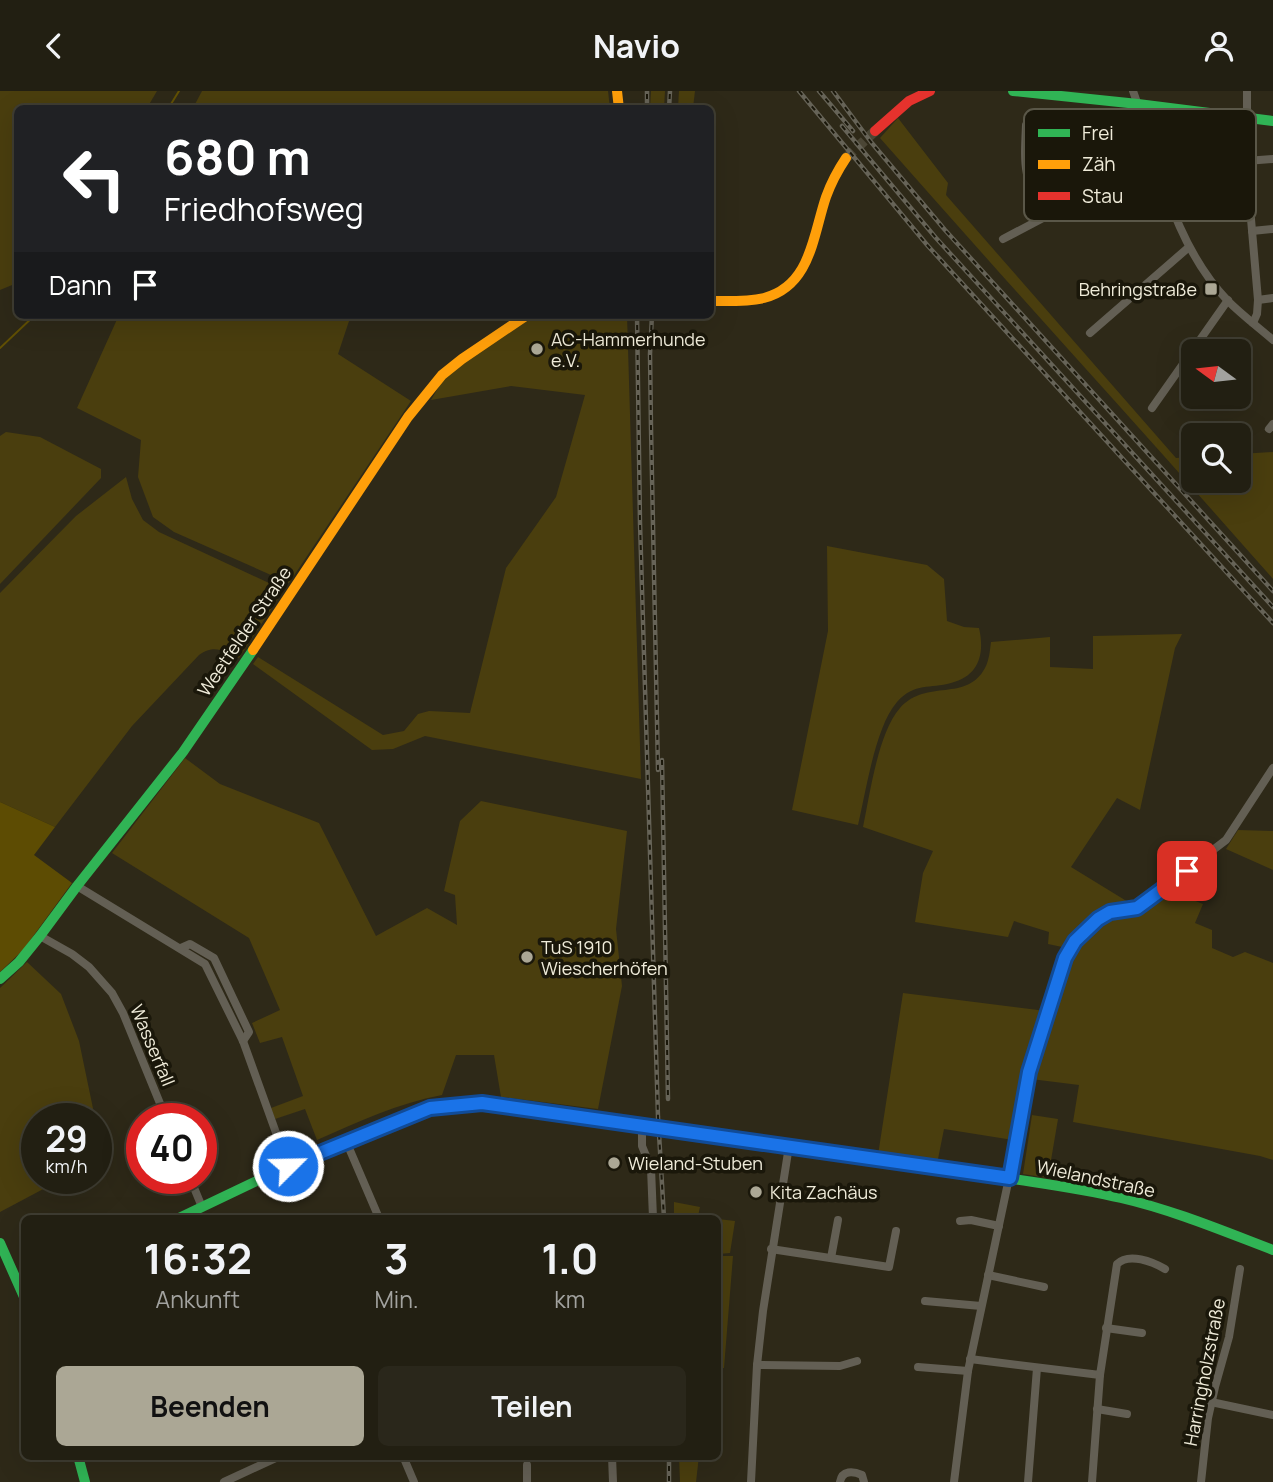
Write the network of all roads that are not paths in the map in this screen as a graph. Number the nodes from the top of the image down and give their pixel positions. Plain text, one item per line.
1 (930, 91) edge
2 (1013, 91) edge
3 (1133, 91) edge
4 (1247, 91) edge
5 (1138, 104) junction
6 (1140, 109) edge
7 (1179, 109) edge
8 (1247, 109) edge
9 (875, 131) tunnel mouth
10 (846, 158) tunnel mouth
11 (1037, 221) edge
12 (1177, 221) edge
13 (1251, 221) edge
14 (1273, 229) edge
15 (1252, 231) junction
16 (1003, 239) dead end
17 (1189, 247) junction
18 (1273, 299) edge
19 (1228, 300) junction
20 (1258, 300) junction
21 (714, 301) edge
22 (521, 319) edge
23 (1253, 323) junction
24 (1090, 334) dead end
25 (1273, 340) edge
26 (1152, 408) dead end
27 (1273, 768) edge
28 (77, 886) junction
29 (40, 936) junction
30 (181, 948) junction
31 (0, 979) edge
32 (225, 982) junction
33 (216, 986) junction
34 (232, 997) junction
35 (223, 1001) junction
36 (243, 1041) junction
37 (160, 1103) edge
38 (642, 1127) junction
39 (346, 1141) junction
40 (789, 1146) junction
41 (288, 1166) junction
42 (1010, 1178) junction
43 (197, 1194) edge
44 (202, 1206) junction
45 (185, 1215) edge
46 (378, 1215) edge
47 (653, 1215) edge
48 (838, 1220) dead end
49 (960, 1221) dead end
50 (999, 1226) junction
51 (896, 1231) dead end
52 (0, 1243) edge
53 (771, 1249) junction
54 (1273, 1250) edge
55 (831, 1258) junction
56 (1165, 1269) dead end
57 (1240, 1269) dead end
58 (988, 1275) junction
59 (21, 1287) edge
60 (1044, 1287) dead end
61 (925, 1301) dead end
62 (981, 1306) junction
63 (1107, 1328) junction
64 (1142, 1333) dead end
65 (970, 1359) junction
66 (857, 1360) dead end
67 (757, 1365) junction
68 (918, 1367) dead end
69 (1037, 1369) junction
70 (968, 1371) junction
71 (1100, 1375) junction
72 (1212, 1402) junction
73 (1097, 1409) junction
74 (1127, 1414) dead end
75 (1273, 1415) edge
76 (79, 1460) edge
77 (271, 1460) edge
78 (405, 1460) edge
79 (612, 1460) edge
80 (527, 1465) dead end
81 (85, 1482) edge
82 (223, 1482) edge
83 (414, 1482) edge
84 (527, 1482) edge
85 (612, 1482) edge
86 (751, 1482) edge
87 (841, 1482) edge
88 (864, 1482) edge
89 (954, 1482) edge
90 (1028, 1482) edge
91 (1092, 1482) edge
92 (1201, 1482) edge

1 - 9 street
2 - 5 street
3 - 5 street
4 - 8 street
5 - 6 street
5 - 7 street
10 - 21 street
11 - 16 street
12 - 17 street
13 - 15 street
14 - 15 street
15 - 20 street
17 - 19 street
17 - 24 street
18 - 20 street
19 - 23 street
19 - 26 street
20 - 23 street
22 - 28 street, Weetfelder Straße
23 - 25 street
27 - 42 street
28 - 29 street, Weetfelder Straße
28 - 30 street
29 - 31 street, Weetfelder Straße
29 - 37 street, Wasserfall
30 - 32 street
30 - 33 street
32 - 33 street
32 - 34 street
33 - 35 street
34 - 35 street
34 - 36 street
35 - 36 street
36 - 41 street
38 - 39 street, Wielandstraße
38 - 40 street, Wielandstraße
38 - 47 street
39 - 41 street, Wielandstraße
39 - 46 street
40 - 42 street, Wielandstraße
40 - 53 street
41 - 44 street, Wielandstraße
42 - 50 street
42 - 54 street, Wielandstraße
43 - 44 street
44 - 45 street, Wielandstraße
48 - 55 street
49 - 50 street
50 - 58 street
51 - 55 street
52 - 59 street
53 - 55 street
53 - 67 street
56 - 63 street
57 - 72 street, Harringholzstraße
58 - 60 street
58 - 62 street
61 - 62 street
62 - 65 street
63 - 64 street
63 - 71 street
65 - 69 street
65 - 70 street
66 - 67 street
67 - 86 street
68 - 70 street
69 - 71 street
69 - 90 street
70 - 89 street
71 - 73 street
72 - 75 street
72 - 92 street, Harringholzstraße
73 - 74 street
73 - 91 street
76 - 81 street
77 - 82 street
78 - 83 street
79 - 85 street
80 - 84 street
87 - 88 street

